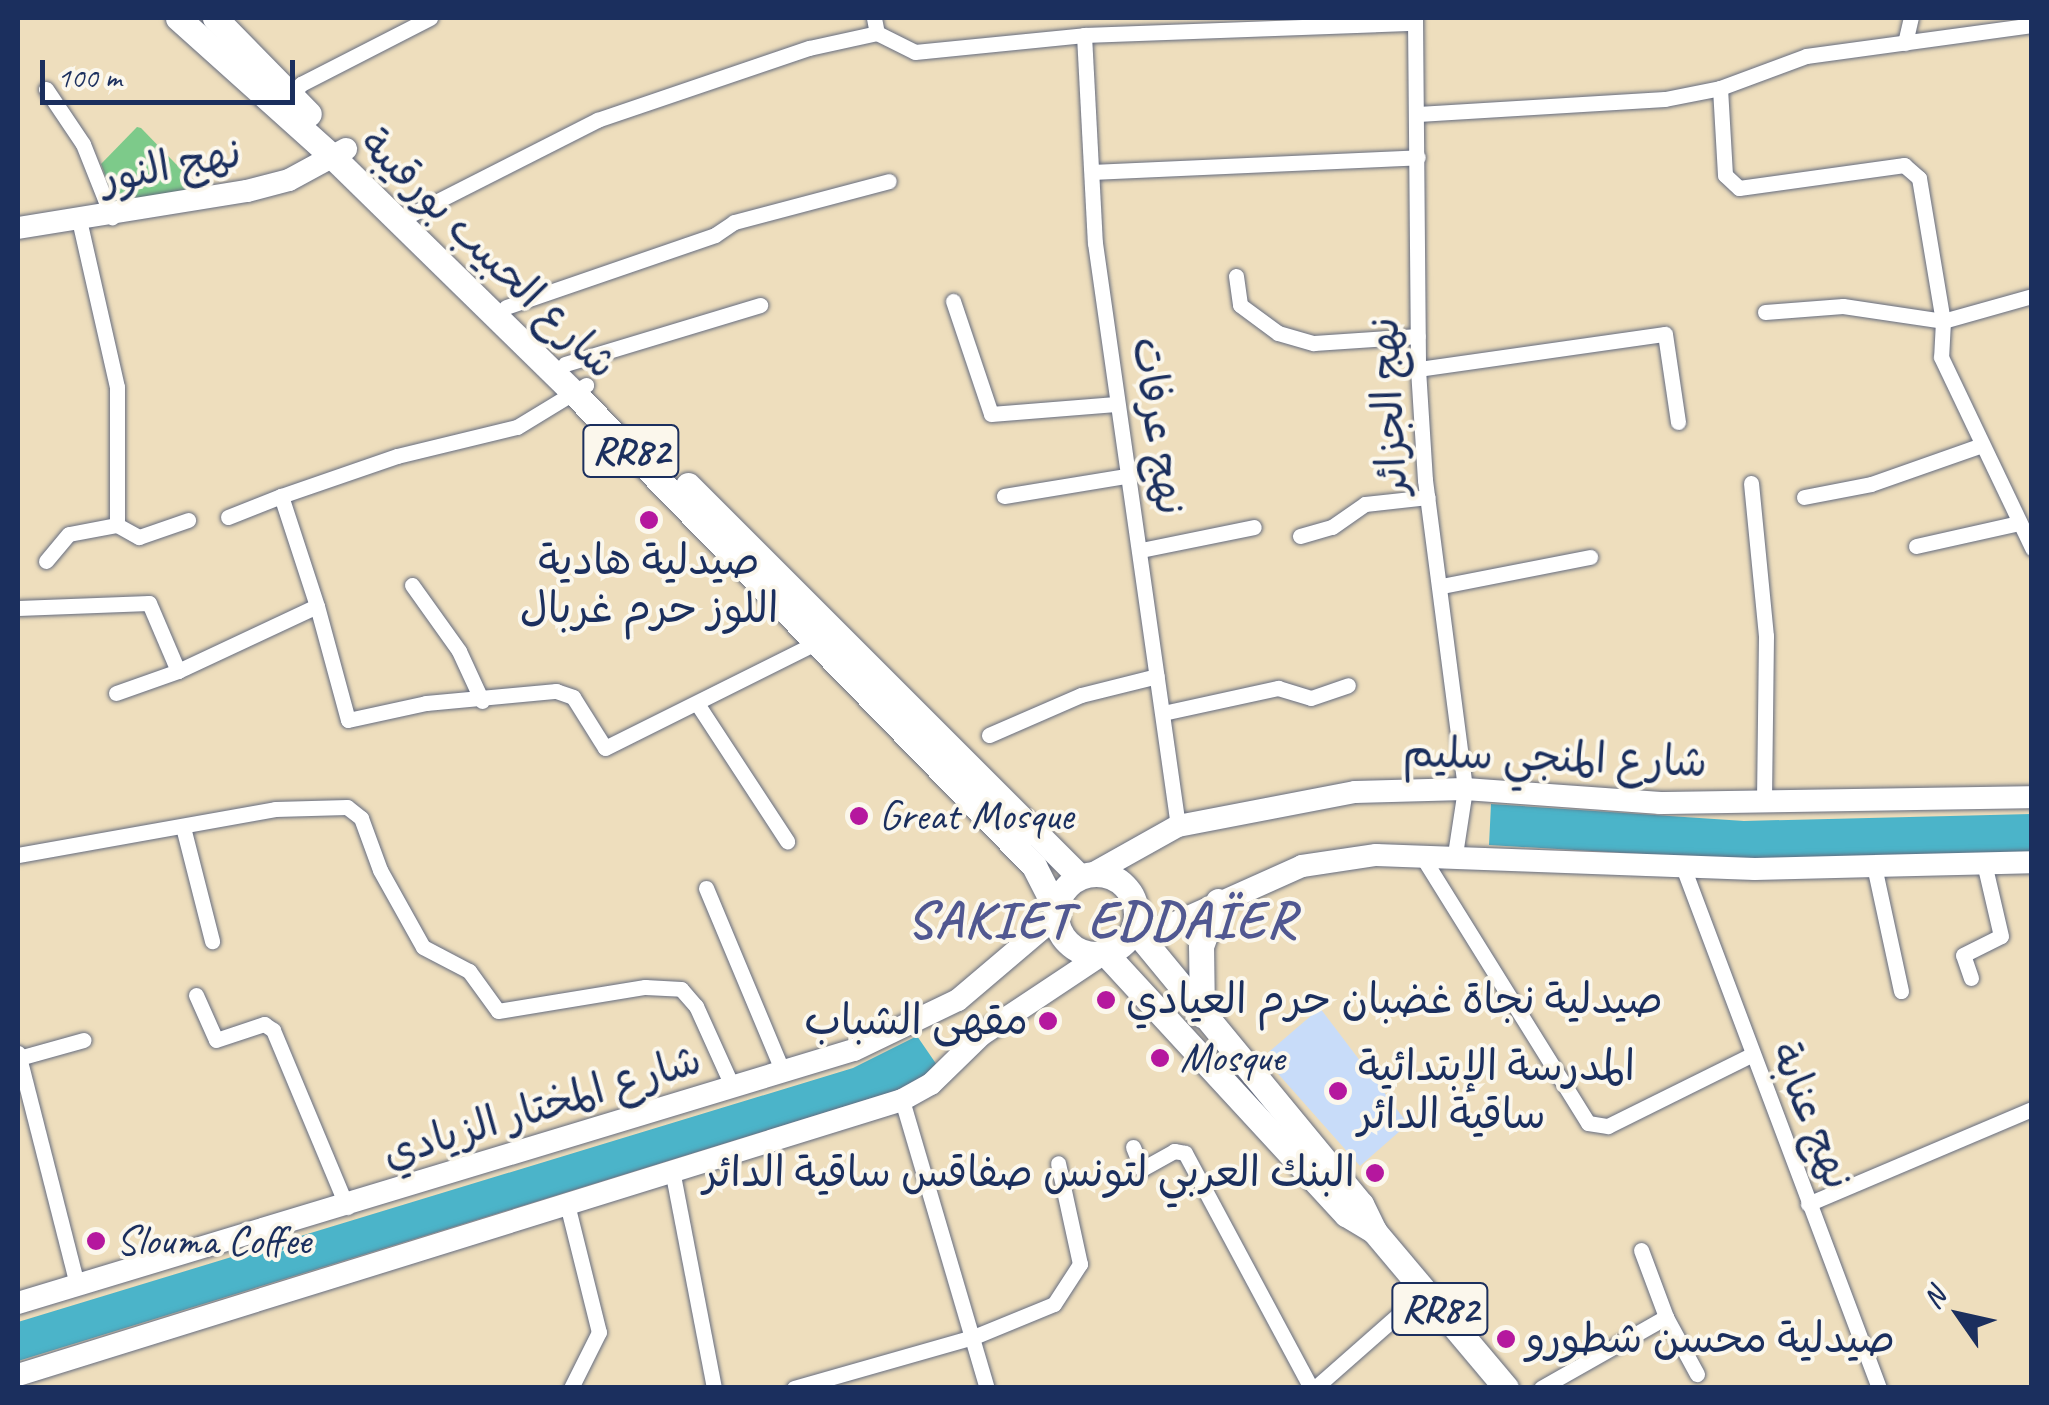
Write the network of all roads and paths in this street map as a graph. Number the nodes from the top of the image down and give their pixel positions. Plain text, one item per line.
1 (178, 18) edge
2 (216, 18) edge
3 (430, 18) edge
4 (1911, 18) edge
5 (1415, 20) edge
6 (875, 25) edge
7 (2032, 25) edge
8 (1084, 35) junction
9 (1905, 42) junction
10 (1720, 88) junction
11 (46, 89) dead end
12 (291, 96) junction
13 (1418, 114) junction
14 (339, 153) junction
15 (1418, 157) junction
16 (1094, 172) junction
17 (889, 181) dead end
18 (412, 214) junction
19 (112, 218) junction
20 (79, 220) junction
21 (18, 228) edge
22 (1236, 276) dead end
23 (2032, 296) edge
24 (953, 302) dead end
25 (760, 305) dead end
26 (506, 307) junction
27 (1764, 312) dead end
28 (1943, 321) junction
29 (1418, 336) junction
30 (564, 364) junction
31 (1418, 369) junction
32 (580, 389) junction
33 (1116, 404) junction
34 (1678, 422) dead end
35 (1982, 445) junction
36 (1126, 476) junction
37 (1752, 483) dead end
38 (280, 496) junction
39 (1004, 496) dead end
40 (1428, 497) junction
41 (1804, 497) dead end
42 (228, 517) dead end
43 (188, 520) dead end
44 (2019, 523) junction
45 (117, 525) junction
46 (1254, 527) dead end
47 (1300, 536) dead end
48 (1916, 546) dead end
49 (2032, 548) edge
50 (1141, 550) junction
51 (1590, 558) dead end
52 (46, 562) dead end
53 (412, 585) dead end
54 (1442, 586) junction
55 (318, 606) junction
56 (18, 608) edge
57 (827, 637) junction
58 (178, 671) junction
59 (1157, 676) junction
60 (1348, 685) dead end
61 (116, 694) dead end
62 (482, 700) junction
63 (698, 705) junction
64 (1163, 714) junction
65 (990, 735) dead end
66 (1465, 789) junction
67 (2032, 798) edge
68 (1764, 801) junction
69 (1178, 826) junction
70 (184, 827) junction
71 (787, 841) dead end
72 (1420, 853) junction
73 (1456, 854) junction
74 (18, 855) edge
75 (2032, 862) edge
76 (1984, 864) junction
77 (1874, 866) junction
78 (1683, 868) junction
79 (1086, 875) junction
80 (706, 888) dead end
81 (1218, 902) junction
82 (1056, 913) junction
83 (1135, 927) junction
84 (212, 941) dead end
85 (1104, 954) junction
86 (1971, 978) dead end
87 (1901, 991) dead end
88 (196, 995) dead end
89 (958, 1000) junction
90 (1202, 1015) junction
91 (981, 1036) junction
92 (84, 1040) dead end
93 (18, 1055) edge
94 (1749, 1056) junction
95 (783, 1072) junction
96 (733, 1088) junction
97 (902, 1100) junction
98 (2032, 1109) edge
99 (1133, 1147) dead end
100 (1058, 1163) dead end
101 (673, 1175) junction
102 (1808, 1204) junction
103 (347, 1207) junction
104 (568, 1208) junction
105 (1374, 1231) junction
106 (1641, 1250) dead end
107 (77, 1285) junction
108 (1425, 1291) junction
109 (18, 1303) edge
110 (1666, 1317) junction
111 (976, 1336) junction
112 (1697, 1374) dead end
113 (18, 1376) edge
114 (571, 1388) edge
115 (714, 1388) edge
116 (794, 1388) edge
117 (986, 1388) edge
118 (1313, 1388) edge
119 (1506, 1388) edge
120 (1541, 1388) edge
121 (1879, 1388) edge

1 - 14 main road, شارع الحبيب بورقيبة / RR82
2 - 12 main road, شارع الحبيب بورقيبة / RR82
3 - 12 street
4 - 9 street
5 - 8 street
5 - 13 street, نهج الجزائر
6 - 8 street
6 - 18 street
7 - 9 street
8 - 16 street, نهج عرفات
9 - 10 street
10 - 13 street
10 - 28 street
11 - 19 street
12 - 14 main road, شارع الحبيب بورقيبة / RR82
13 - 15 street, نهج الجزائر
14 - 18 main road, شارع الحبيب بورقيبة / RR82
14 - 19 main road, نهج النور
14 - 32 main road, شارع الحبيب بورقيبة / RR82
15 - 16 street
15 - 29 street, نهج الجزائر
16 - 33 street, نهج عرفات
17 - 26 street
18 - 26 main road, شارع الحبيب بورقيبة / RR82
19 - 20 main road, نهج النور
20 - 21 main road, نهج النور
20 - 45 street
22 - 29 street
23 - 28 street
24 - 33 street
25 - 30 street
26 - 30 main road, شارع الحبيب بورقيبة / RR82
27 - 28 street
28 - 35 street
29 - 31 street, نهج الجزائر
30 - 32 main road, شارع الحبيب بورقيبة / RR82
31 - 34 street
31 - 40 street, نهج الجزائر
32 - 38 street
32 - 57 main road, شارع الحبيب بورقيبة / RR82
33 - 36 street, نهج عرفات
35 - 41 street
35 - 44 street
36 - 39 street
36 - 50 street, نهج عرفات
37 - 68 street
38 - 42 street
38 - 55 street
40 - 47 street
40 - 54 street, نهج الجزائر
43 - 45 street
44 - 48 street
44 - 49 street
45 - 52 street
46 - 50 street
50 - 59 street, نهج عرفات
51 - 54 street
53 - 62 street
54 - 66 street, نهج الجزائر
55 - 58 street
55 - 62 street
56 - 58 street
57 - 63 street
57 - 79 main road, شارع الحبيب بورقيبة / RR82
57 - 82 main road, شارع الحبيب بورقيبة / RR82
58 - 61 street
59 - 64 street, نهج عرفات
59 - 65 street
60 - 64 street
62 - 63 street
63 - 71 street
64 - 69 street, نهج عرفات
66 - 68 main road, شارع المنجي سليم
66 - 69 main road, شارع المنجي سليم
66 - 73 street, نهج الجزائر
67 - 68 main road, شارع المنجي سليم
69 - 79 main road, شارع المنجي سليم
70 - 74 street
70 - 84 street
70 - 96 street
72 - 73 main road
72 - 81 main road
72 - 94 street
73 - 78 main road
75 - 76 main road
76 - 77 main road
76 - 86 street
77 - 78 main road
77 - 87 street
78 - 94 street, نهج عنابة
79 - 82 main road
79 - 83 main road, شارع الحبيب بورقيبة / RR82
80 - 95 street
81 - 83 main road
81 - 90 main road
82 - 85 main road, شارع الحبيب بورقيبة / RR82
82 - 89 main road, شارع المختار الزيادي
83 - 85 main road
83 - 90 main road, شارع الحبيب بورقيبة / RR82
85 - 91 main road
85 - 105 main road, شارع الحبيب بورقيبة / RR82
88 - 103 street
89 - 91 main road
89 - 95 main road, شارع المختار الزيادي
90 - 105 main road, شارع الحبيب بورقيبة / RR82
91 - 97 main road
92 - 93 street
93 - 107 street
94 - 102 street, نهج عنابة
95 - 96 main road, شارع المختار الزيادي
96 - 103 main road, شارع المختار الزيادي
97 - 101 main road
97 - 111 street
98 - 102 street
99 - 118 street
100 - 111 street
101 - 104 main road
101 - 115 street
102 - 121 street, نهج عنابة
103 - 107 main road, شارع المختار الزيادي
104 - 113 main road
104 - 114 street
105 - 108 main road, شارع الحبيب بورقيبة / RR82
106 - 110 street
107 - 109 main road, شارع المختار الزيادي
108 - 118 street
108 - 119 main road, شارع الحبيب بورقيبة / RR82
110 - 112 street
110 - 120 street
111 - 116 street
111 - 117 street

